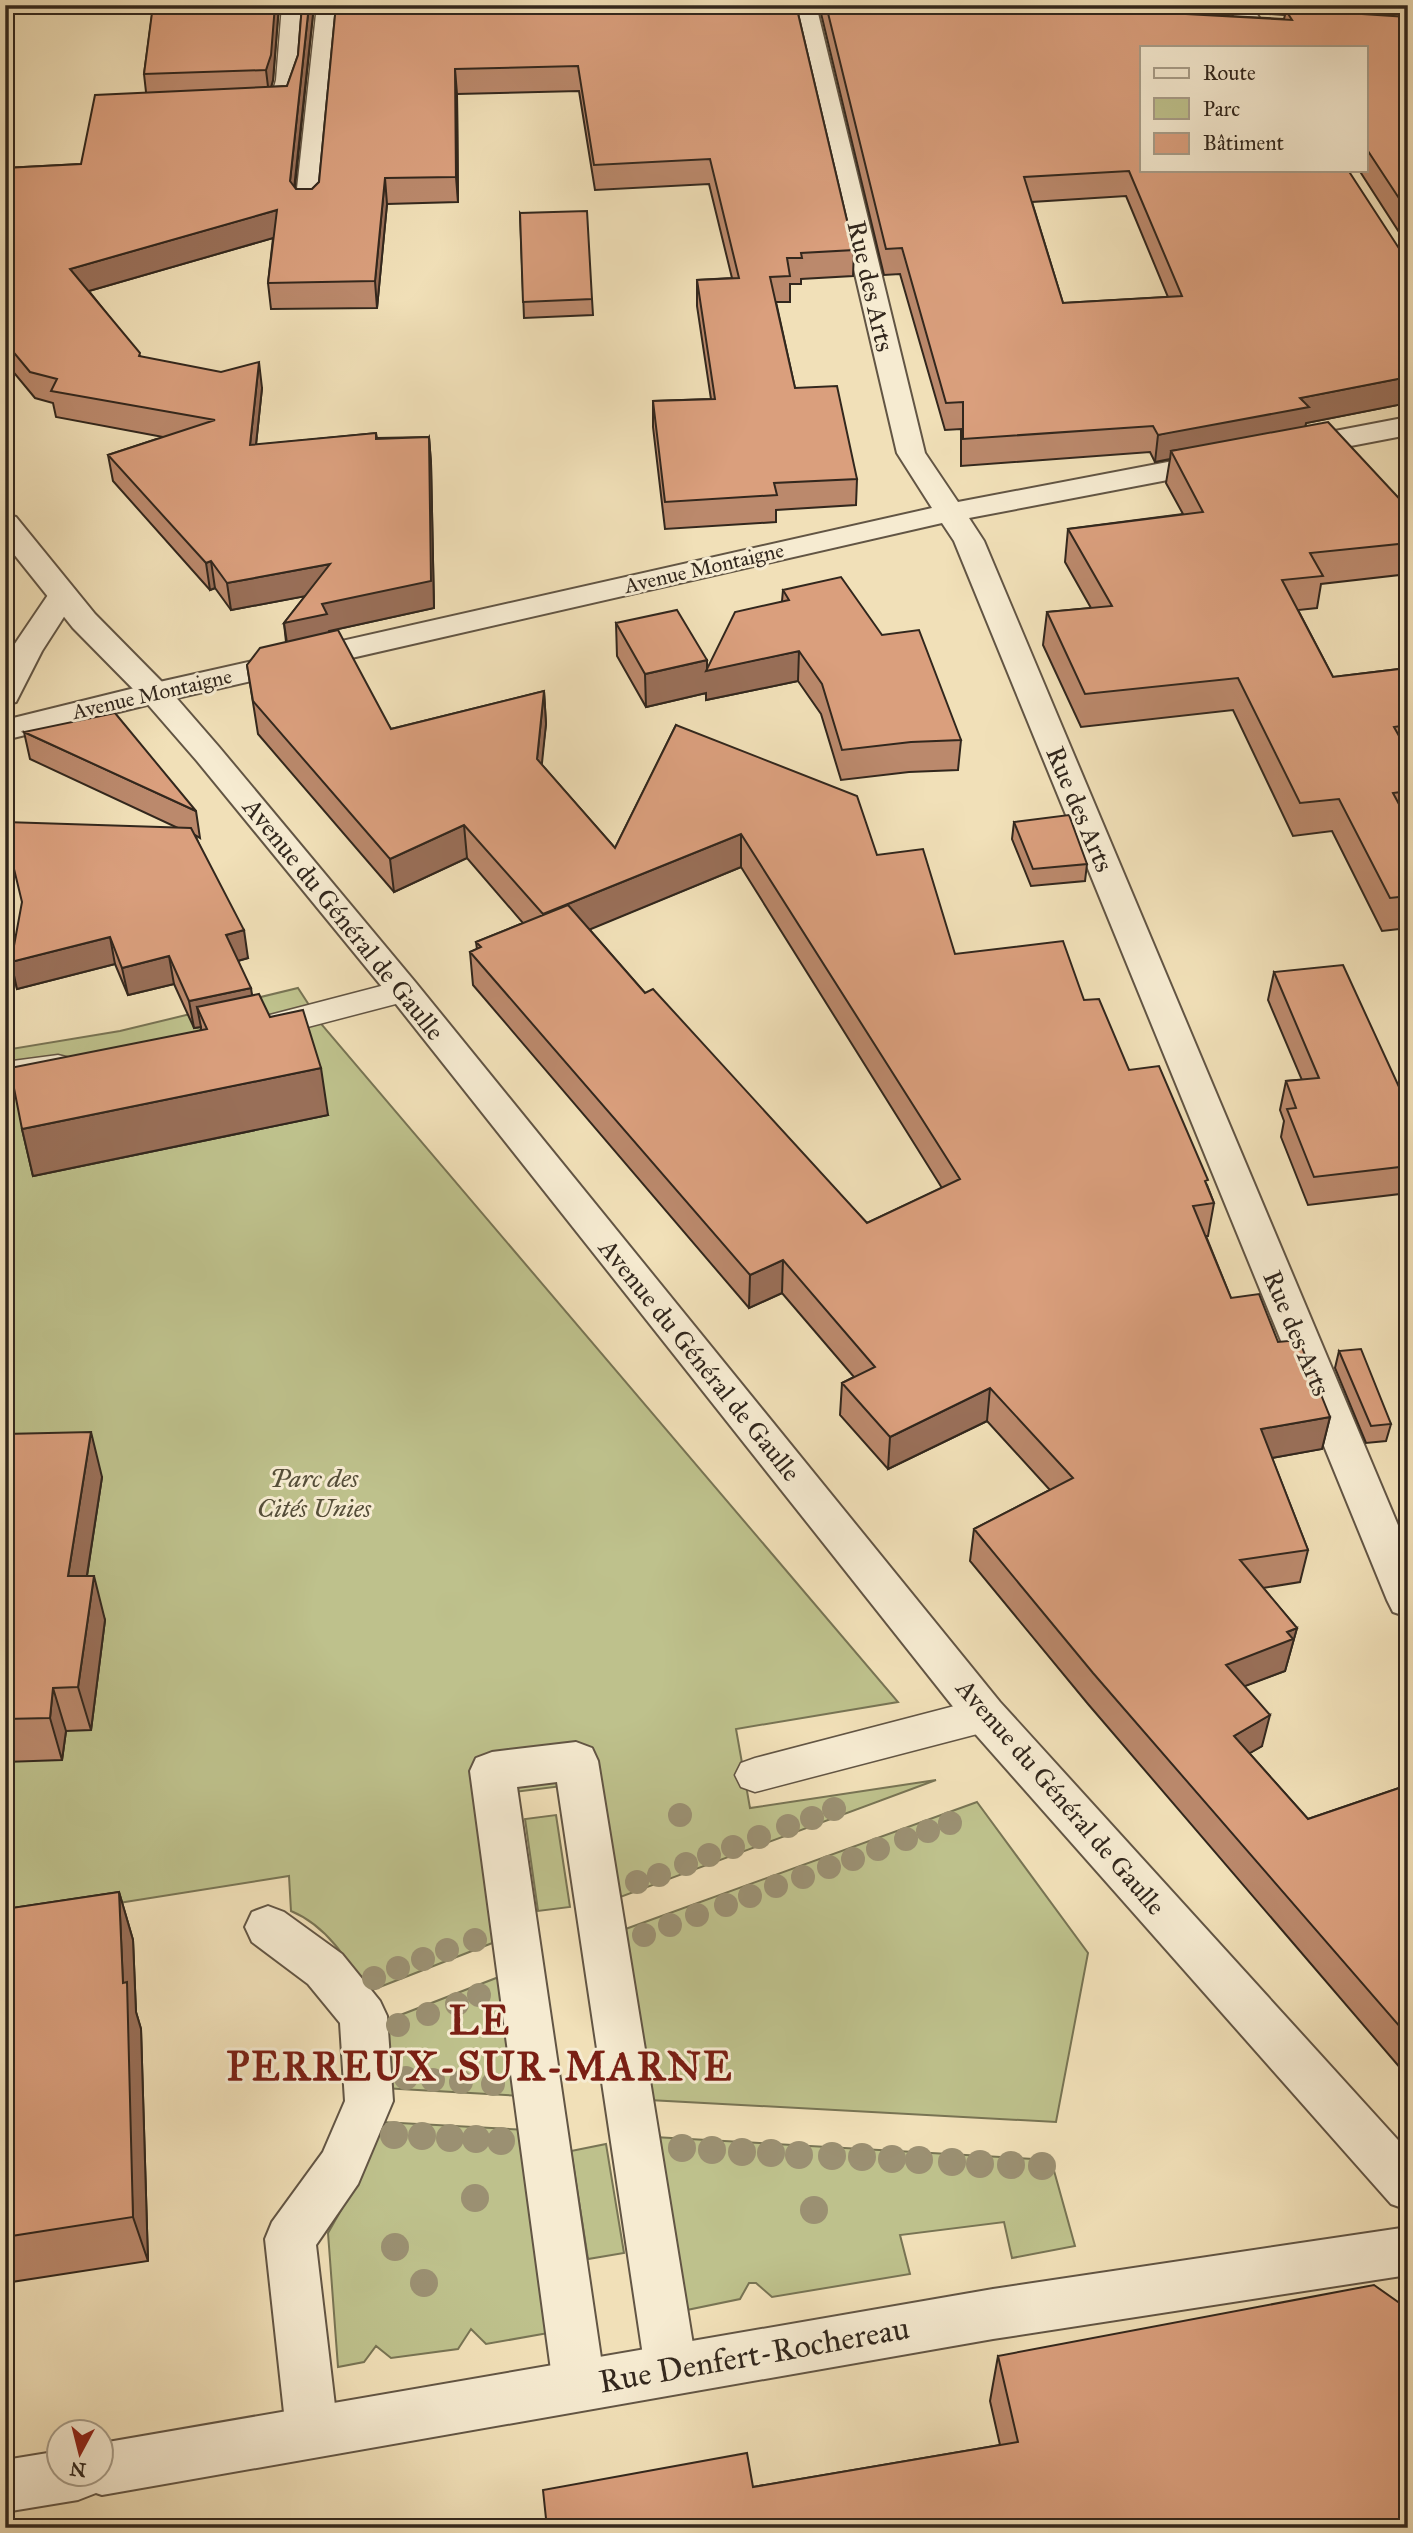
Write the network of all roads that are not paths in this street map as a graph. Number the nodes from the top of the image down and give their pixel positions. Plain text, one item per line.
1 (293, 5) edge
2 (328, 5) edge
3 (804, 5) edge
4 (1237, 17) edge
5 (1285, 25) edge
6 (1265, 46) edge
7 (226, 106) edge
8 (307, 207) edge
9 (1408, 426) edge
10 (948, 513) junction
11 (5, 523) edge
12 (63, 595) junction
13 (155, 692) junction
14 (5, 695) edge
15 (5, 730) edge
16 (404, 991) junction
17 (229, 1035) edge
18 (85, 1062) edge
19 (5, 1074) edge
20 (1408, 1600) edge
21 (985, 1715) junction
22 (755, 1775) dead end
23 (268, 1927) dead end
24 (1408, 2187) edge
25 (1408, 2251) edge
26 (671, 2369) junction
27 (579, 2385) junction
28 (312, 2431) junction
29 (116, 2466) edge
30 (46, 2479) edge
31 (5, 2486) edge

1 - 7 lane
2 - 8 lane
3 - 10 street, Rue des Arts
4 - 5 street
4 - 6 street
9 - 10 street, Avenue Montaigne
10 - 13 street, Avenue Montaigne
10 - 20 street, Rue des Arts
11 - 12 street, Avenue du Général de Gaulle
12 - 13 street, Avenue du Général de Gaulle
12 - 14 street
13 - 15 street, Avenue Montaigne
13 - 16 street, Avenue du Général de Gaulle
16 - 17 lane
16 - 21 street, Avenue du Général de Gaulle
18 - 19 lane
21 - 22 lane
21 - 24 street, Avenue du Général de Gaulle
23 - 28 street
25 - 26 street, Rue Denfert-Rochereau
26 - 27 street, Rue Denfert-Rochereau
26 - 27 street
27 - 28 street, Rue Denfert-Rochereau
28 - 29 street, Rue Denfert-Rochereau
30 - 31 street

